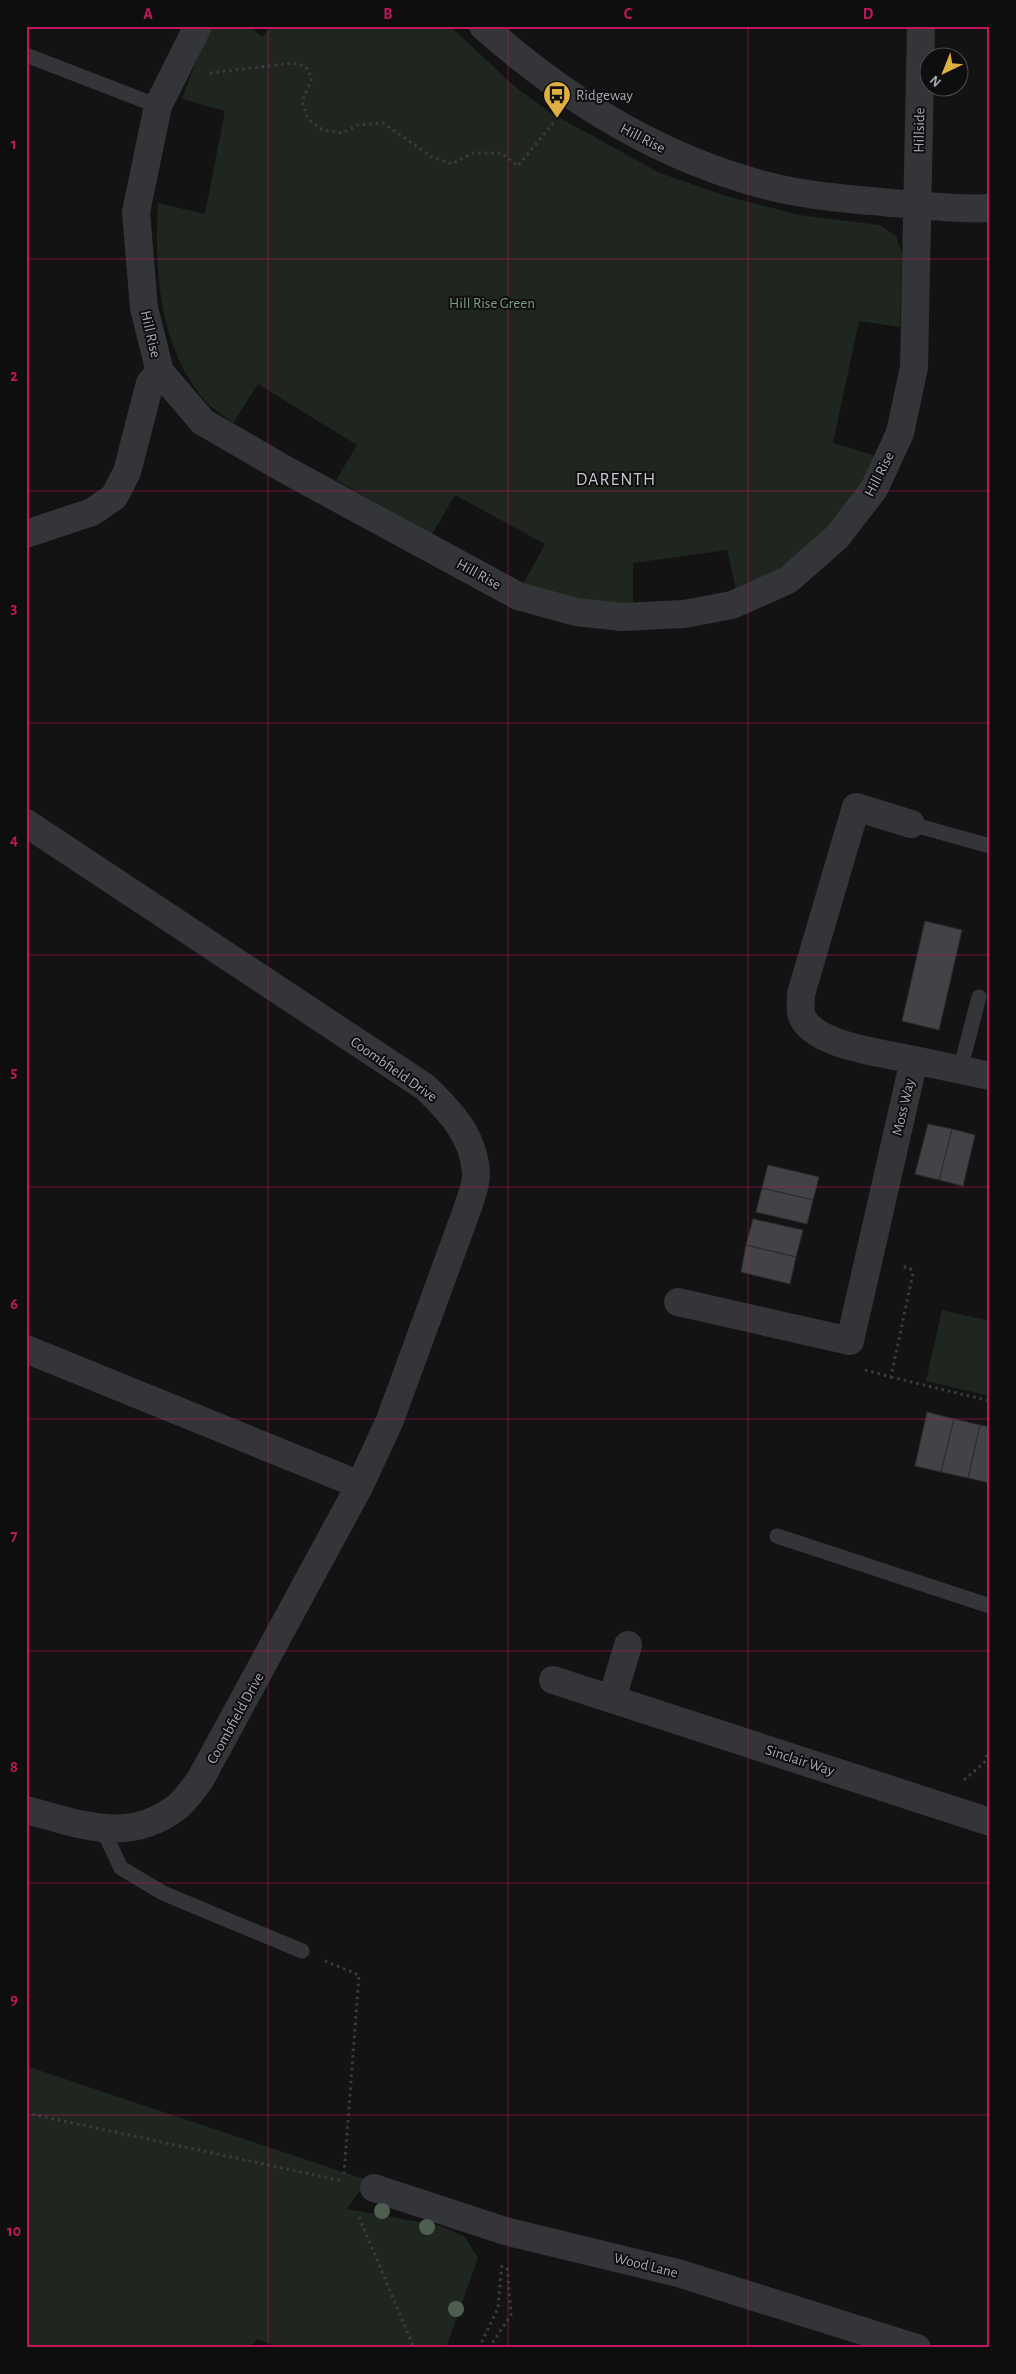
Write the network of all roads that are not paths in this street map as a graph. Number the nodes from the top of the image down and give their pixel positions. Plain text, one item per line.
1 (198, 26) edge
2 (483, 26) edge
3 (921, 26) edge
4 (26, 55) edge
5 (158, 106) junction
6 (918, 205) junction
7 (990, 208) edge
8 (160, 372) junction
9 (26, 534) edge
10 (26, 823) edge
11 (911, 824) joint
12 (990, 846) edge
13 (979, 997) dead end
14 (914, 1060) junction
15 (960, 1070) junction
16 (990, 1076) edge
17 (678, 1302) dead end
18 (26, 1350) edge
19 (360, 1485) junction
20 (777, 1536) dead end
21 (990, 1606) edge
22 (628, 1645) dead end
23 (553, 1680) dead end
24 (612, 1699) junction
25 (26, 1810) edge
26 (989, 1820) edge
27 (103, 1830) junction
28 (302, 1951) road end
29 (374, 2188) road end
30 (917, 2348) edge

1 - 5 street, Hill Rise
2 - 6 street, Hill Rise
3 - 6 street, Hillside
4 - 5 lane
5 - 8 street, Hill Rise
6 - 7 street, Hill Rise
6 - 8 street, Hill Rise
8 - 9 street
10 - 19 street, Coombfield Drive
11 - 12 lane
11 - 14 street, Moss Way
13 - 15 lane
14 - 15 street
14 - 17 street, Moss Way
15 - 16 street
18 - 19 street
19 - 27 street, Coombfield Drive
20 - 21 lane
22 - 24 street
23 - 24 street, Sinclair Way
24 - 26 street, Sinclair Way
25 - 27 street, Coombfield Drive
27 - 28 lane
29 - 30 street, Wood Lane

